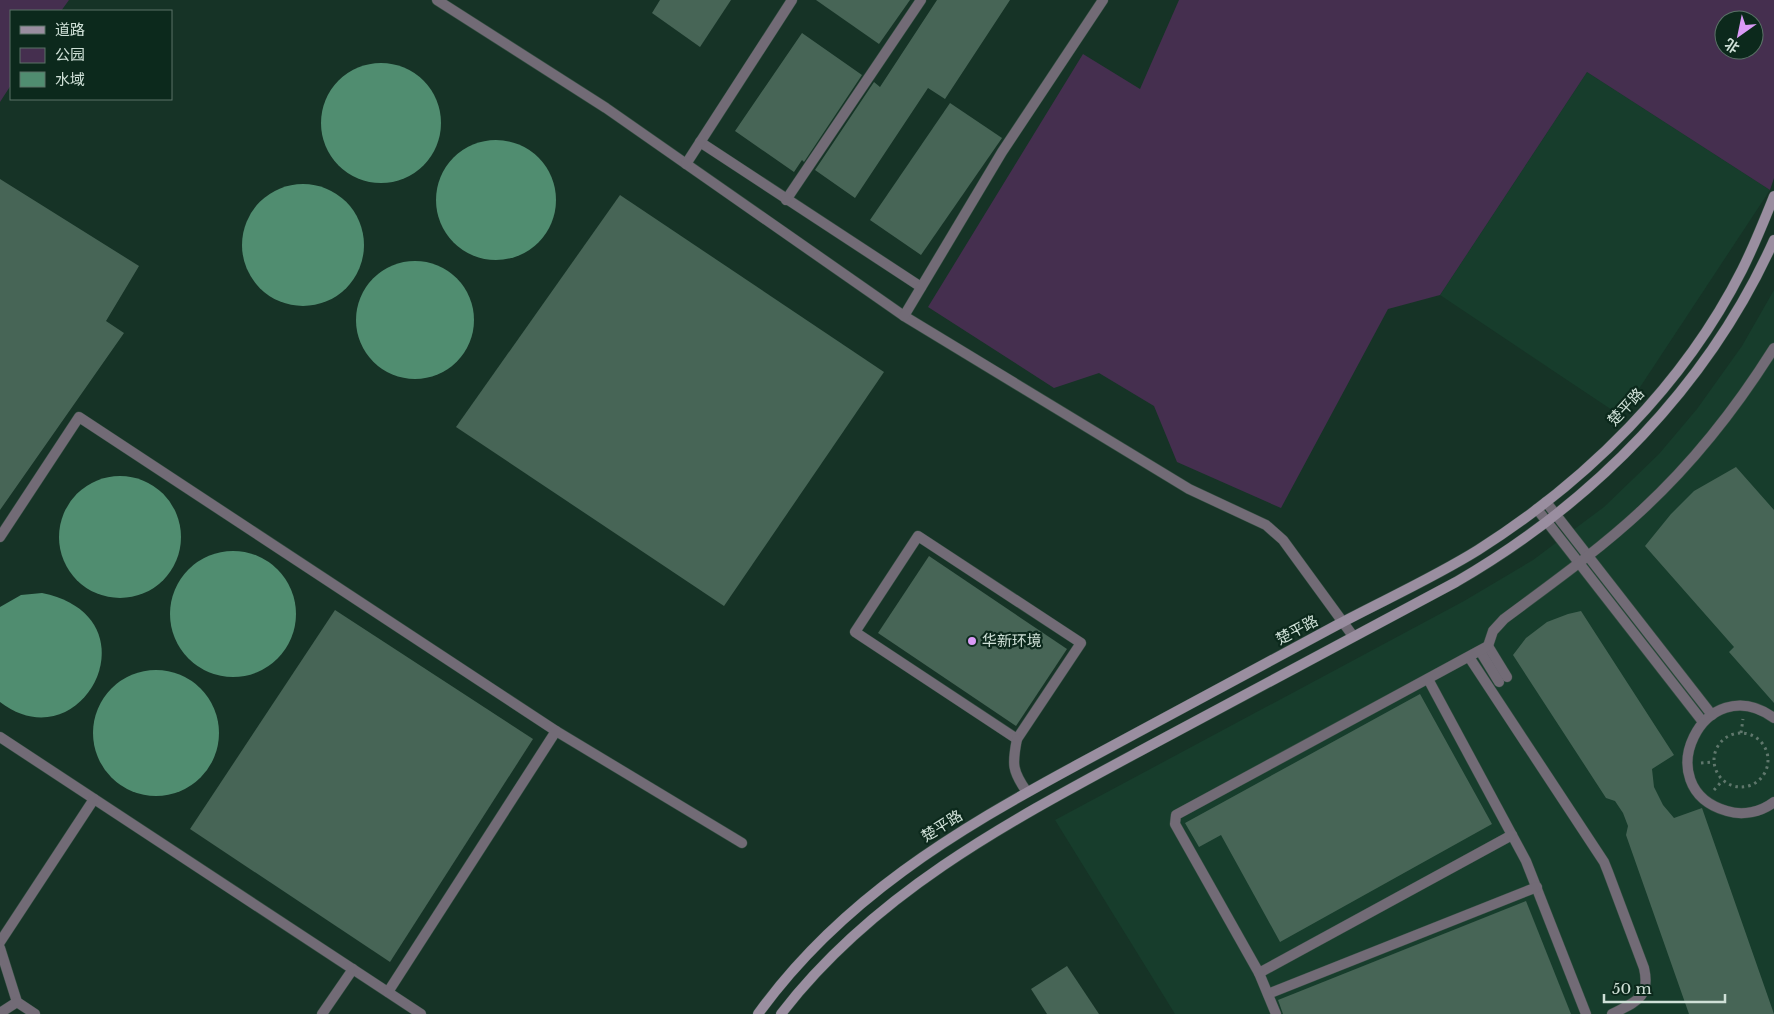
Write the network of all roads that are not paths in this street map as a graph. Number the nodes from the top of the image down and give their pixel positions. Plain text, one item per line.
1 (436, 0) edge
2 (792, 0) edge
3 (921, 0) edge
4 (1103, 0) edge
5 (700, 142) junction
6 (686, 164) junction
7 (1774, 196) edge
8 (786, 200) junction
9 (1774, 240) edge
10 (921, 287) junction
11 (904, 316) junction
12 (1774, 348) edge
13 (1542, 506) junction
14 (1557, 516) junction
15 (1548, 522) junction
16 (0, 536) edge
17 (1588, 556) junction
18 (1579, 563) junction
19 (1342, 622) junction
20 (1353, 636) junction
21 (1484, 648) junction
22 (1469, 657) junction
23 (1428, 679) junction
24 (1503, 679) dead end
25 (1712, 715) junction
26 (1774, 718) edge
27 (1703, 722) junction
28 (556, 732) junction
29 (0, 737) edge
30 (1017, 740) junction
31 (1026, 792) junction
32 (94, 799) junction
33 (1774, 802) edge
34 (1512, 834) junction
35 (742, 844) dead end
36 (1537, 887) junction
37 (0, 942) edge
38 (0, 948) edge
39 (353, 969) junction
40 (1259, 973) junction
41 (388, 992) junction
42 (1268, 994) junction
43 (17, 1002) junction
44 (0, 1013) edge
45 (35, 1014) edge
46 (322, 1014) edge
47 (421, 1014) edge
48 (758, 1014) edge
49 (781, 1014) edge
50 (1276, 1014) edge
51 (1586, 1014) edge
52 (1612, 1014) edge

1 - 6 street
2 - 5 street
3 - 8 street
4 - 10 street
5 - 6 street
5 - 8 street
6 - 11 street
7 - 13 main road, 楚平路
8 - 10 street
9 - 14 main road, 楚平路
10 - 11 street
11 - 19 street
12 - 17 street
13 - 14 street
13 - 15 street
13 - 19 main road, 楚平路
14 - 15 main road, 楚平路
14 - 17 street
15 - 18 street
15 - 20 main road, 楚平路
16 - 28 street
17 - 18 street
17 - 25 street
18 - 21 street
18 - 27 street
19 - 20 street
19 - 31 main road, 楚平路
20 - 49 main road, 楚平路
21 - 22 street
21 - 24 street
22 - 23 street
22 - 52 street
23 - 34 street
23 - 40 street
25 - 26 street
25 - 27 street
27 - 33 street
28 - 35 street
28 - 41 street
29 - 32 street
30 - 30 street
30 - 31 street
31 - 48 main road, 楚平路
32 - 37 street
32 - 39 street
34 - 36 street
34 - 40 street
36 - 42 street
36 - 51 street
38 - 43 street
39 - 41 street
39 - 46 street
40 - 42 street
41 - 47 street
42 - 50 street
43 - 44 street
43 - 45 street

